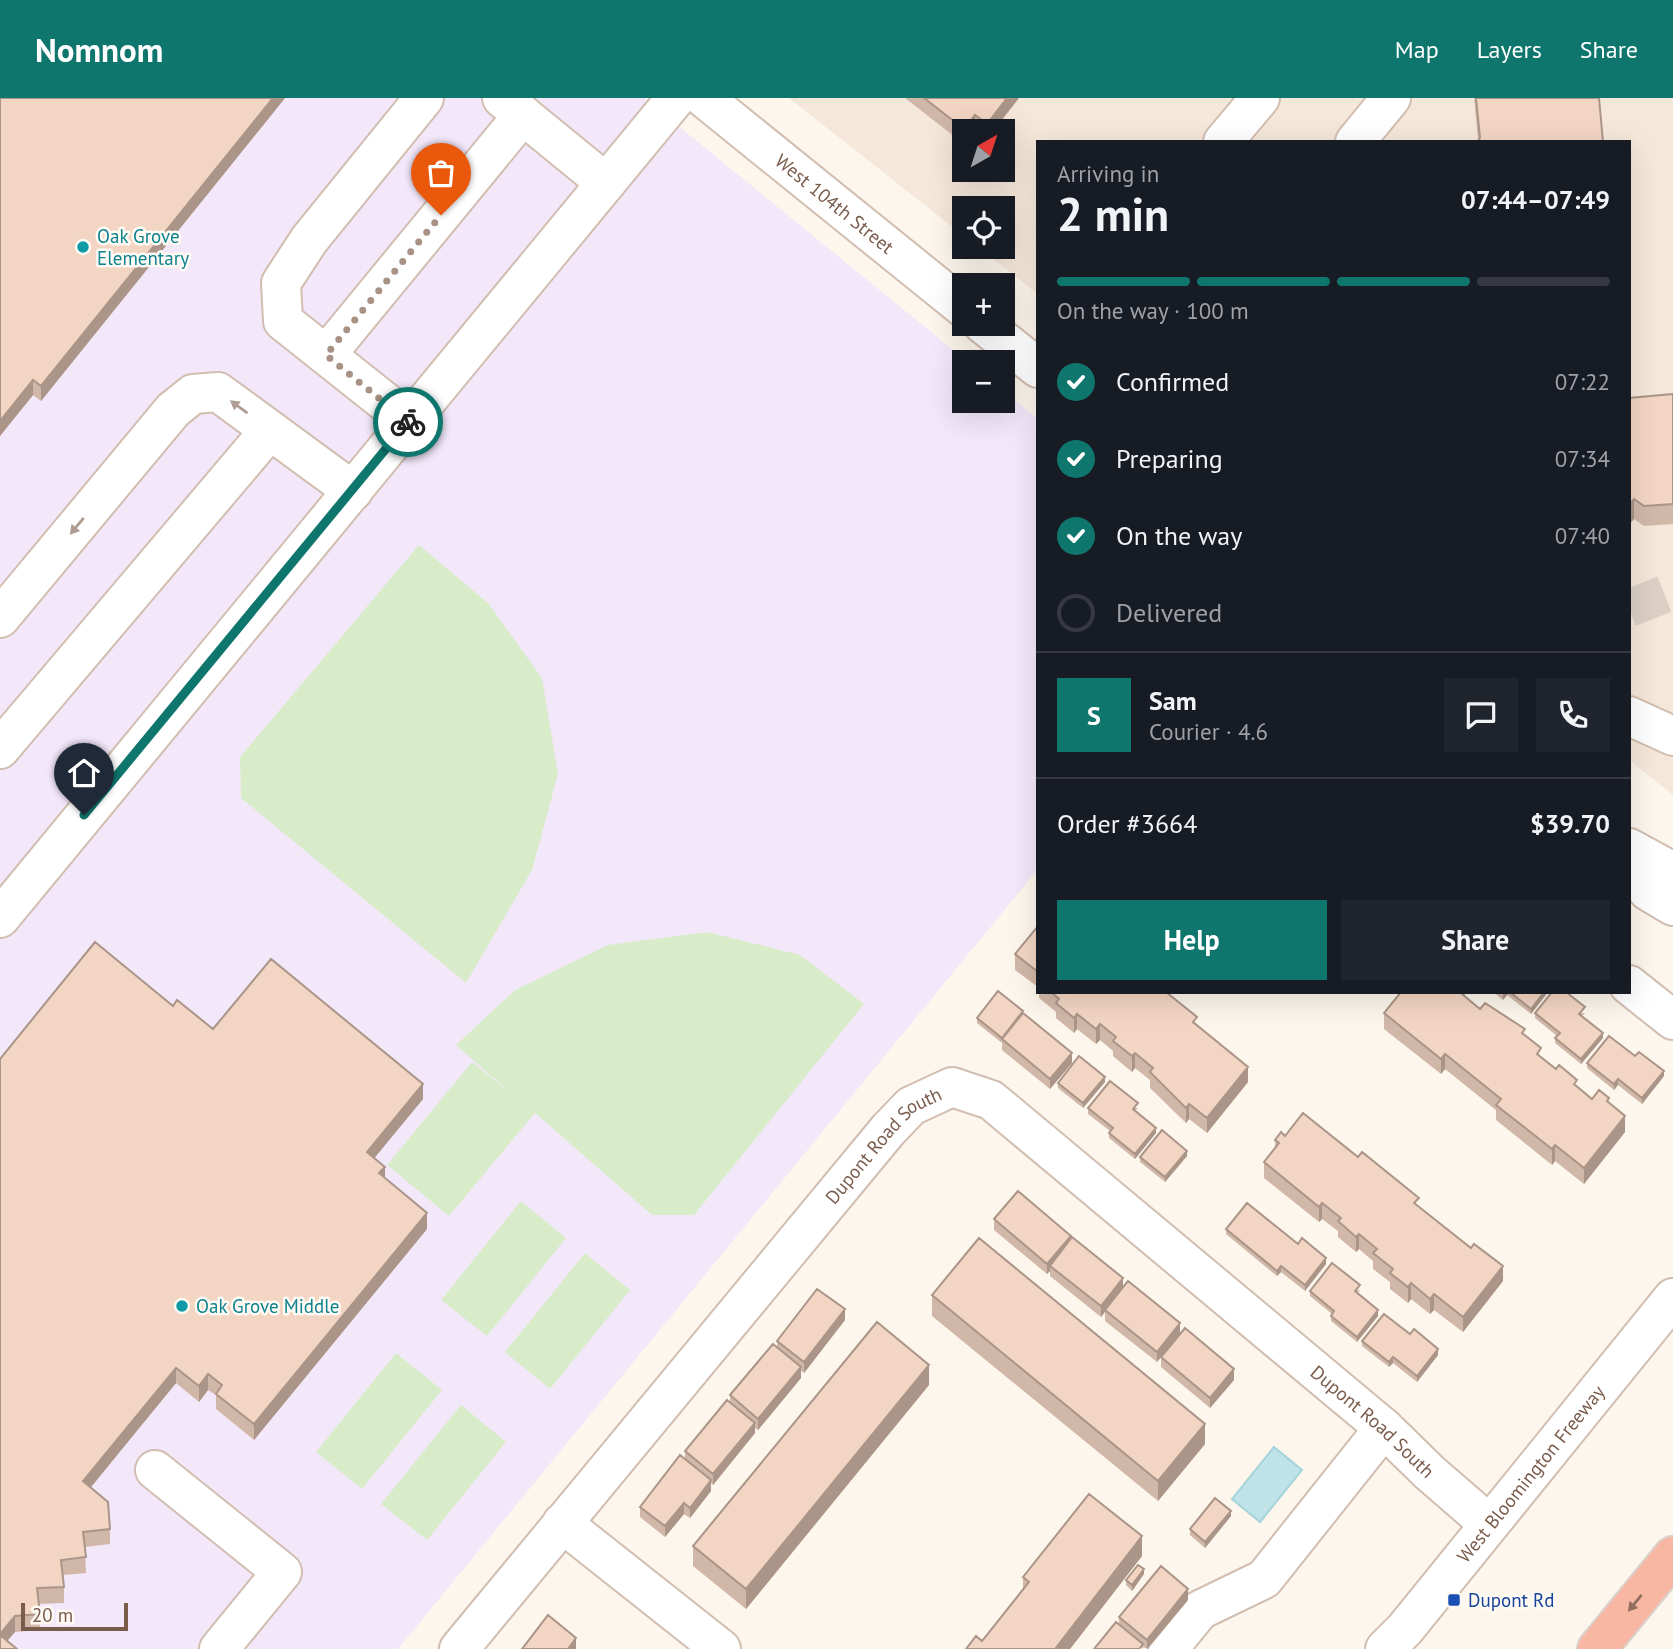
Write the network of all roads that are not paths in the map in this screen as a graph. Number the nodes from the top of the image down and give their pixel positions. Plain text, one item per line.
1 (424, 98) edge
2 (676, 98) edge
3 (704, 98) edge
4 (1260, 98) edge
5 (1391, 98) edge
6 (512, 106) edge
7 (1225, 140) edge
8 (1357, 140) edge
9 (606, 183) junction
10 (952, 298) edge
11 (998, 336) edge
12 (326, 355) junction
13 (1036, 366) edge
14 (409, 421) junction
15 (270, 430) junction
16 (353, 491) junction
17 (0, 618) edge
18 (1631, 717) edge
19 (1673, 736) edge
20 (0, 749) edge
21 (1631, 849) edge
22 (1631, 869) edge
23 (1673, 872) edge
24 (1673, 906) edge
25 (0, 918) edge
26 (1631, 987) edge
27 (1673, 1020) edge
28 (1673, 1298) edge
29 (1384, 1428) junction
30 (155, 1470) dead end
31 (562, 1522) junction
32 (1489, 1524) junction
33 (1673, 1556) edge
34 (219, 1649) edge
35 (459, 1649) edge
36 (721, 1649) edge
37 (1168, 1649) edge
38 (1385, 1649) edge
39 (1597, 1649) edge

1 - 12 street
2 - 9 street
3 - 10 street, West 104th Street
4 - 7 street
5 - 8 street
6 - 9 street
6 - 12 street
9 - 14 street
11 - 13 street
12 - 14 street
14 - 16 street
15 - 16 street
15 -> 17 street
15 - 20 street
16 - 25 street
18 - 19 street
21 - 23 street
22 - 24 street
26 - 27 street
28 - 32 street, West Bloomington Freeway
29 - 31 street, Dupont Road South
29 - 32 street, Dupont Road South
29 - 37 street
30 - 34 street
31 - 35 street, Dupont Road South
31 - 36 street
32 - 38 street, West Bloomington Freeway
33 -> 39 highway

